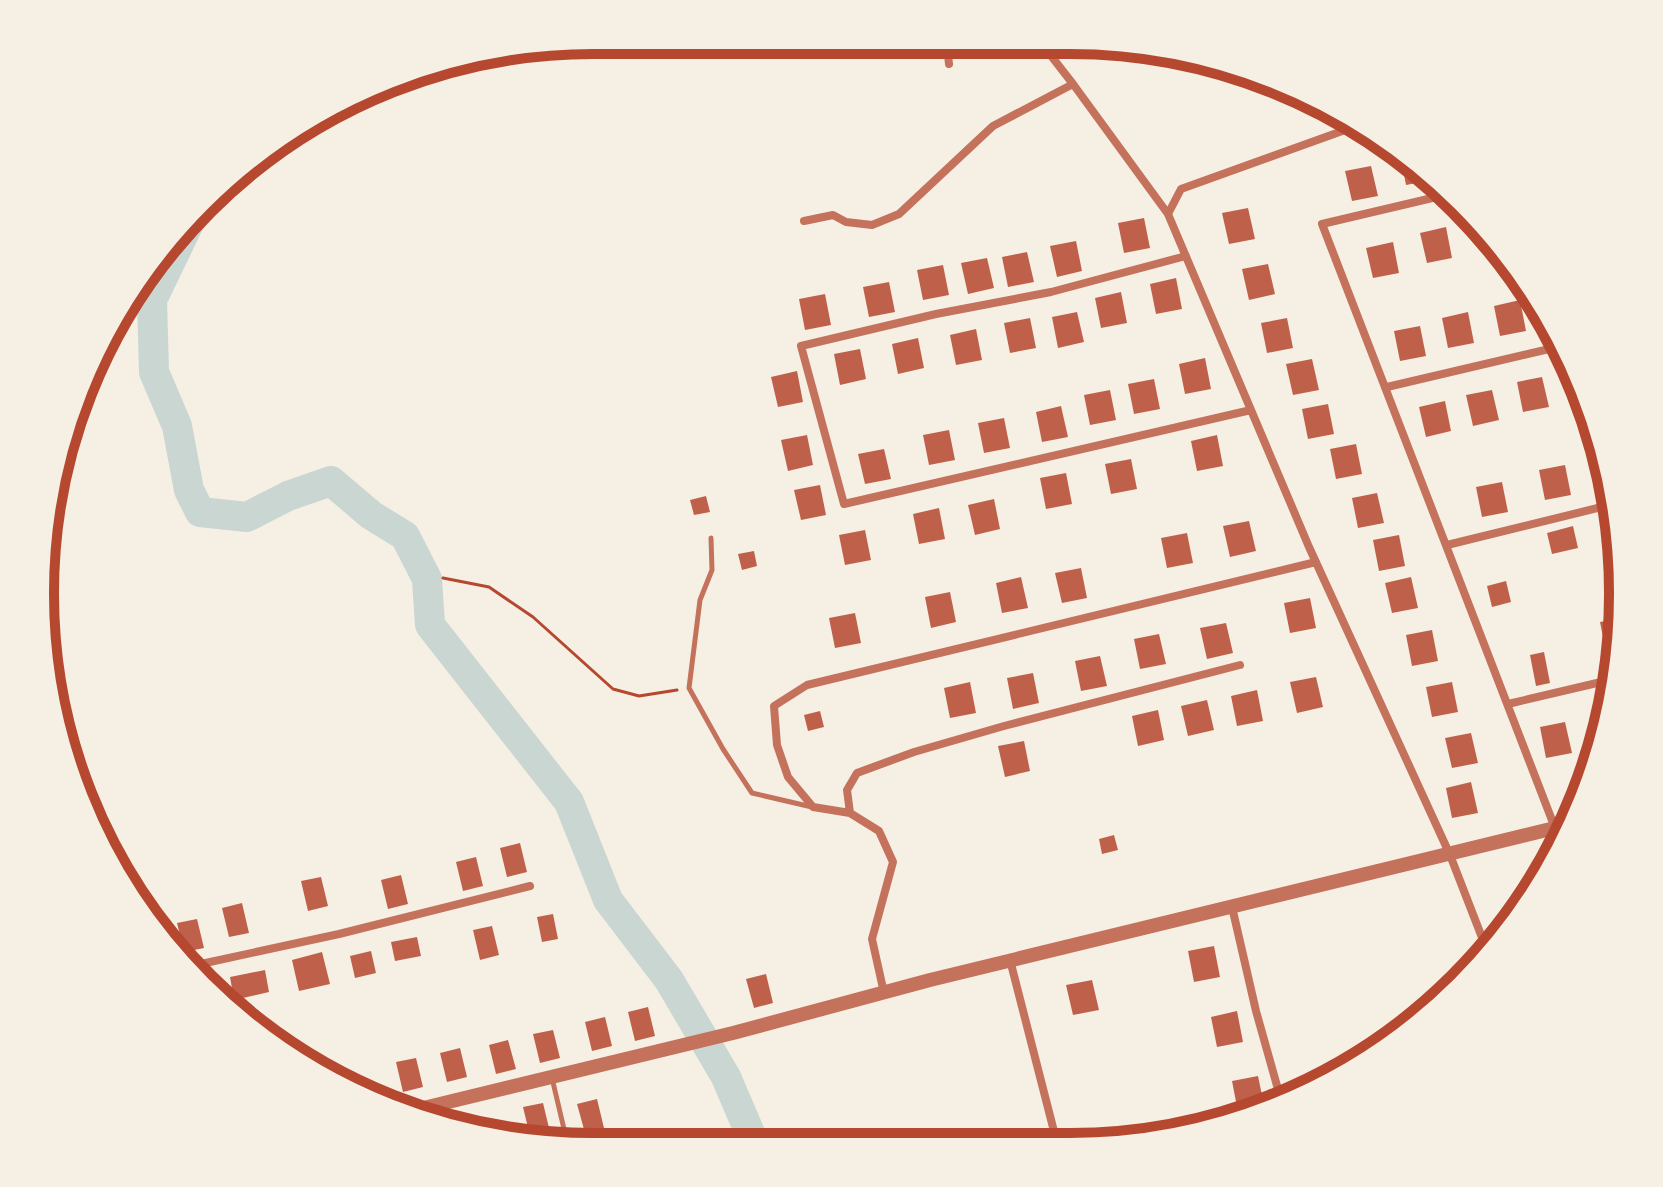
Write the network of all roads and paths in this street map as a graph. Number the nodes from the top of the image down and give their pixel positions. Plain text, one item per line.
1 (948, 54) edge
2 (1050, 54) edge
3 (949, 64) dead end
4 (1073, 84) junction
5 (1345, 130) edge
6 (1435, 197) edge
7 (1168, 214) junction
8 (804, 221) dead end
9 (1186, 256) junction
10 (1550, 349) edge
11 (1387, 387) junction
12 (1251, 410) junction
13 (1602, 507) edge
14 (711, 538) dead end
15 (1447, 545) junction
16 (1316, 562) junction
17 (443, 578) dead end
18 (1240, 665) dead end
19 (1601, 682) edge
20 (689, 688) junction
21 (1508, 704) junction
22 (813, 807) junction
23 (850, 813) junction
24 (1555, 828) joint
25 (1450, 855) junction
26 (530, 886) dead end
27 (1232, 907) junction
28 (1483, 940) edge
29 (1010, 960) junction
30 (203, 965) edge
31 (884, 994) junction
32 (552, 1077) junction
33 (1278, 1091) edge
34 (429, 1107) edge
35 (565, 1132) edge
36 (1054, 1133) edge

1 - 3 street
2 - 4 street
4 - 7 street
4 - 8 street
5 - 7 street
6 - 11 street
7 - 9 street
9 - 12 street
9 - 12 street
10 - 11 street
11 - 15 street
12 - 16 street
13 - 15 street
14 - 20 lane
15 - 21 street
16 - 22 street
16 - 25 street
17 - 20 path
18 - 23 street
19 - 21 street
20 - 22 lane
21 - 24 street
22 - 23 street
23 - 31 street
24 - 25 street
25 - 27 street
25 - 28 street
26 - 30 street
27 - 29 street
27 - 33 street
29 - 31 street
29 - 36 street
31 - 32 street
32 - 34 street
32 - 35 lane

